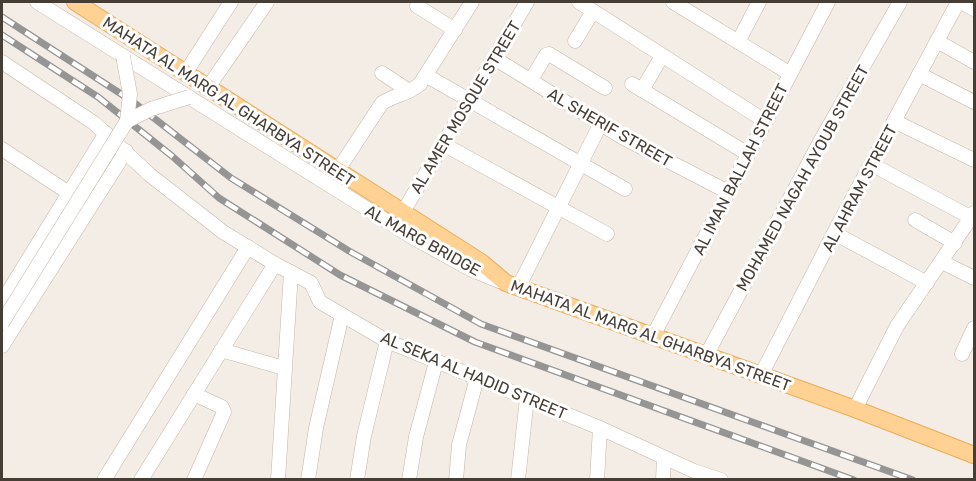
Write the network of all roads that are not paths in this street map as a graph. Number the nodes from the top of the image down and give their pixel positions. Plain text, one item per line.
1 (37, 2) edge
2 (75, 2) edge
3 (231, 2) edge
4 (267, 2) edge
5 (472, 2) edge
6 (526, 2) edge
7 (579, 2) edge
8 (673, 2) edge
9 (759, 2) edge
10 (828, 2) edge
11 (900, 2) edge
12 (959, 2) edge
13 (417, 6) dead end
14 (975, 9) edge
15 (593, 11) junction
16 (455, 30) junction
17 (575, 41) dead end
18 (937, 41) junction
19 (738, 42) junction
20 (123, 56) junction
21 (662, 56) junction
22 (494, 58) junction
23 (2, 62) edge
24 (975, 62) edge
25 (186, 72) junction
26 (382, 73) dead end
27 (789, 74) junction
28 (919, 74) junction
29 (427, 75) junction
30 (531, 80) junction
31 (208, 86) junction
32 (605, 88) dead end
33 (409, 91) junction
34 (189, 97) junction
35 (470, 99) junction
36 (975, 102) edge
37 (127, 121) junction
38 (765, 121) junction
39 (894, 121) junction
40 (601, 123) junction
41 (106, 133) junction
42 (443, 144) junction
43 (2, 149) edge
44 (126, 151) junction
45 (748, 154) junction
46 (975, 160) edge
47 (581, 164) junction
48 (871, 164) junction
49 (338, 170) junction
50 (625, 189) dead end
51 (728, 192) junction
52 (69, 193) junction
53 (558, 209) junction
54 (403, 212) junction
55 (973, 215) edge
56 (915, 220) dead end
57 (834, 233) junction
58 (607, 234) dead end
59 (955, 243) junction
60 (248, 247) junction
61 (942, 262) junction
62 (275, 264) junction
63 (291, 272) junction
64 (975, 278) edge
65 (927, 283) junction
66 (512, 285) junction
67 (2, 302) edge
68 (342, 315) junction
69 (2, 323) edge
70 (975, 328) edge
71 (653, 336) junction
72 (387, 341) junction
73 (2, 346) edge
74 (221, 350) junction
75 (962, 354) dead end
76 (706, 356) junction
77 (436, 362) junction
78 (284, 368) junction
79 (761, 375) junction
80 (477, 378) junction
81 (194, 394) junction
82 (527, 398) junction
83 (855, 409) junction
84 (600, 428) junction
85 (975, 455) edge
86 (664, 458) junction
87 (104, 480) edge
88 (141, 480) edge
89 (194, 480) edge
90 (278, 480) edge
91 (308, 480) edge
92 (357, 480) edge
93 (409, 480) edge
94 (456, 480) edge
95 (518, 480) edge
96 (597, 480) edge
97 (663, 480) edge
98 (721, 480) edge

1 - 20 street, AL MARG BRIDGE
2 - 25 main road, MAHATA AL MARG AL GHARBYA STREET
3 - 25 street
4 - 31 street
5 - 16 street
6 - 22 street, AL AMER MOSQUE STREET
7 - 15 street
8 - 19 street
9 - 19 street
10 - 27 street, AL IMAN BALLAH STREET
11 - 76 street, MOHAMED NAGAH AYOUB STREET
12 - 14 street
12 - 18 street, AL AHRAM STREET
13 - 16 street
15 - 17 street
15 - 21 street
16 - 29 street
18 - 24 street
18 - 28 street, AL AHRAM STREET
19 - 27 street
20 - 34 street, AL MARG BRIDGE
20 - 37 street, bridge
21 - 38 street
21 - 45 street
22 - 30 street, AL SHERIF STREET
22 - 35 street, AL AMER MOSQUE STREET
23 - 41 street, AL SEKA AL HADID STREET
25 - 31 main road, MAHATA AL MARG AL GHARBYA STREET
26 - 33 street
27 - 38 street, AL IMAN BALLAH STREET
28 - 36 street
28 - 39 street, AL AHRAM STREET
29 - 33 street
29 - 35 street
30 - 32 street
30 - 40 street, AL SHERIF STREET
31 - 49 main road, MAHATA AL MARG AL GHARBYA STREET
33 - 49 street
34 - 37 street, bridge
34 - 66 street, AL MARG BRIDGE
35 - 42 street, AL AMER MOSQUE STREET
35 - 47 street
37 - 69 street, bridge
38 - 45 street, AL IMAN BALLAH STREET
39 - 46 street
39 - 48 street, AL AHRAM STREET
40 - 47 street
40 - 51 street, AL SHERIF STREET
41 - 44 street, AL SEKA AL HADID STREET
41 - 52 street
42 - 53 street
42 - 54 street, AL AMER MOSQUE STREET
43 - 52 street
44 - 60 street, AL SEKA AL HADID STREET
44 - 73 street
45 - 51 street, AL IMAN BALLAH STREET
47 - 50 street
47 - 53 street
48 - 55 street
48 - 57 street, AL AHRAM STREET
49 - 54 main road, MAHATA AL MARG AL GHARBYA STREET
51 - 71 street, AL IMAN BALLAH STREET
52 - 67 street
53 - 58 street
53 - 66 street
54 - 66 main road, MAHATA AL MARG AL GHARBYA STREET
55 - 59 street
56 - 59 street
57 - 65 street
57 - 79 street, AL AHRAM STREET
59 - 61 street
60 - 62 street, AL SEKA AL HADID STREET
60 - 87 street
61 - 64 street
61 - 65 street
62 - 63 street, AL SEKA AL HADID STREET
62 - 74 street
63 - 68 street, AL SEKA AL HADID STREET
63 - 78 street
65 - 83 street
66 - 71 main road, MAHATA AL MARG AL GHARBYA STREET
68 - 72 street, AL SEKA AL HADID STREET
68 - 91 street
70 - 75 street
71 - 76 main road, MAHATA AL MARG AL GHARBYA STREET
72 - 77 street, AL SEKA AL HADID STREET
72 - 92 street
74 - 78 street
74 - 81 street
76 - 79 main road, MAHATA AL MARG AL GHARBYA STREET
77 - 80 street, AL SEKA AL HADID STREET
77 - 93 street
78 - 90 street
79 - 83 main road, MAHATA AL MARG AL GHARBYA STREET
80 - 82 street, AL SEKA AL HADID STREET
80 - 94 street
81 - 88 street
81 - 89 street
82 - 84 street, AL SEKA AL HADID STREET
82 - 95 street
83 - 85 main road, MAHATA AL MARG AL GHARBYA STREET
84 - 86 street, AL SEKA AL HADID STREET
84 - 96 street
86 - 97 street
86 - 98 street, AL SEKA AL HADID STREET

